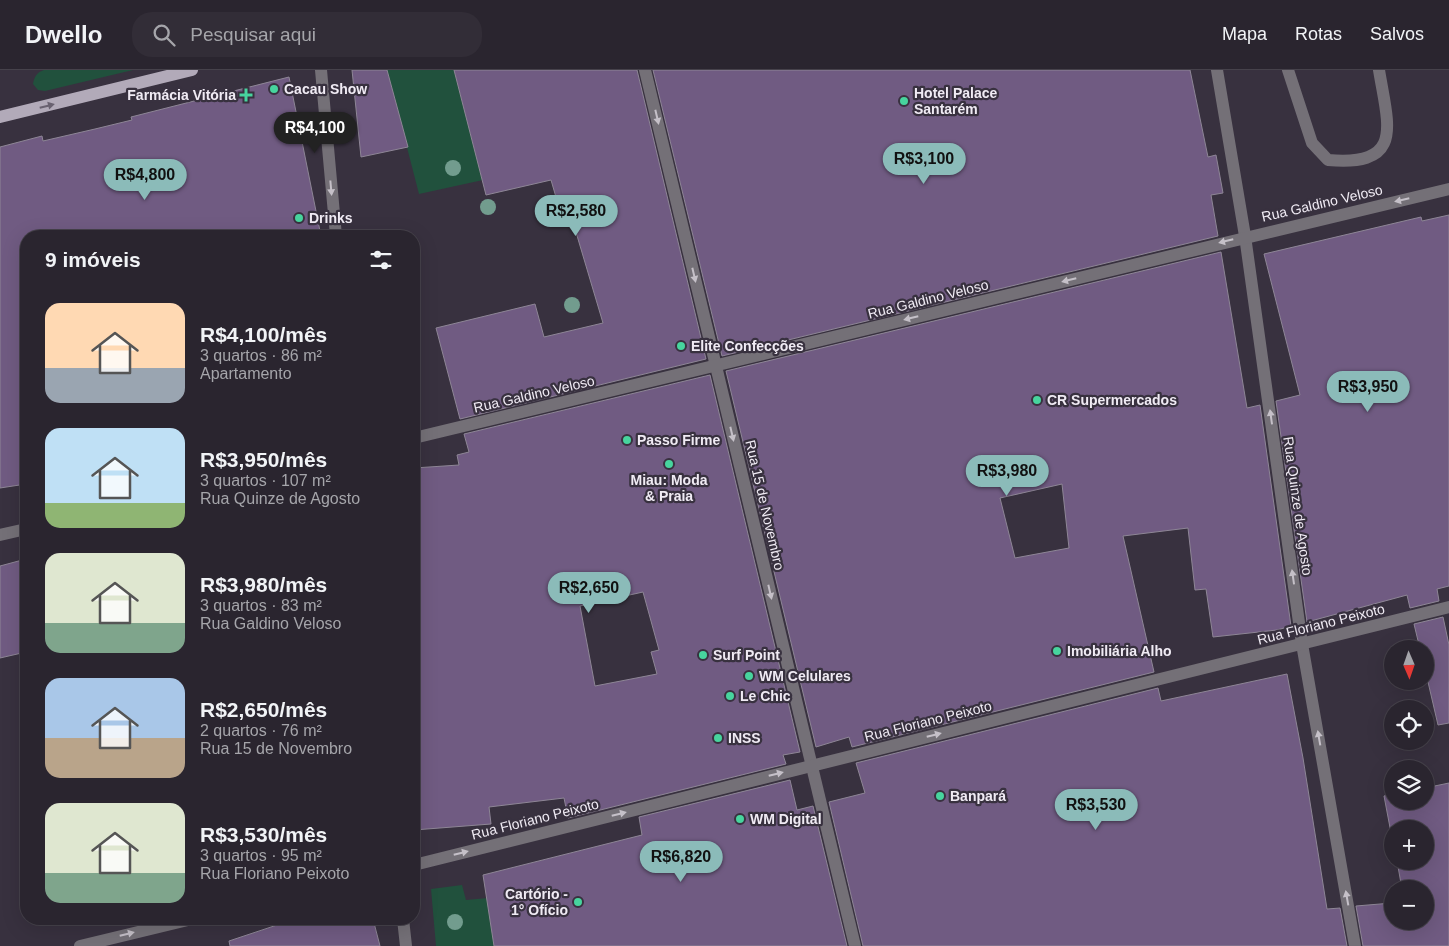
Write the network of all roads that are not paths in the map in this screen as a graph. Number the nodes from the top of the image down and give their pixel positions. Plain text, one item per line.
1 (192, 70) edge
2 (321, 70) edge
3 (646, 70) edge
4 (1217, 70) edge
5 (1288, 70) edge
6 (1379, 70) edge
7 (0, 117) edge
8 (1449, 188) edge
9 (335, 230) edge
10 (1245, 236) junction
11 (716, 366) junction
12 (420, 437) edge
13 (20, 530) edge
14 (0, 535) edge
15 (1449, 607) edge
16 (1302, 644) junction
17 (812, 766) junction
18 (420, 864) edge
19 (167, 925) edge
20 (404, 925) edge
21 (80, 946) edge
22 (406, 946) edge
23 (854, 946) edge
24 (1355, 946) edge

7 -> 1 main road
2 -> 9 street
3 -> 11 street, Rua 15 de Novembro
4 - 10 street, Rua Quinze de Agosto
5 - 6 street
8 -> 10 street, Rua Galdino Veloso
10 -> 11 street, Rua Galdino Veloso
16 -> 10 street, Rua Quinze de Agosto
11 - 12 street, Rua Galdino Veloso
11 -> 17 street, Rua 15 de Novembro
13 - 14 street
15 - 16 street, Rua Floriano Peixoto
17 -> 16 street, Rua Floriano Peixoto
24 -> 16 street, Rua Quinze de Agosto
18 -> 17 street, Rua Floriano Peixoto
17 - 23 street, Rua 15 de Novembro
21 -> 19 street
20 - 22 street

